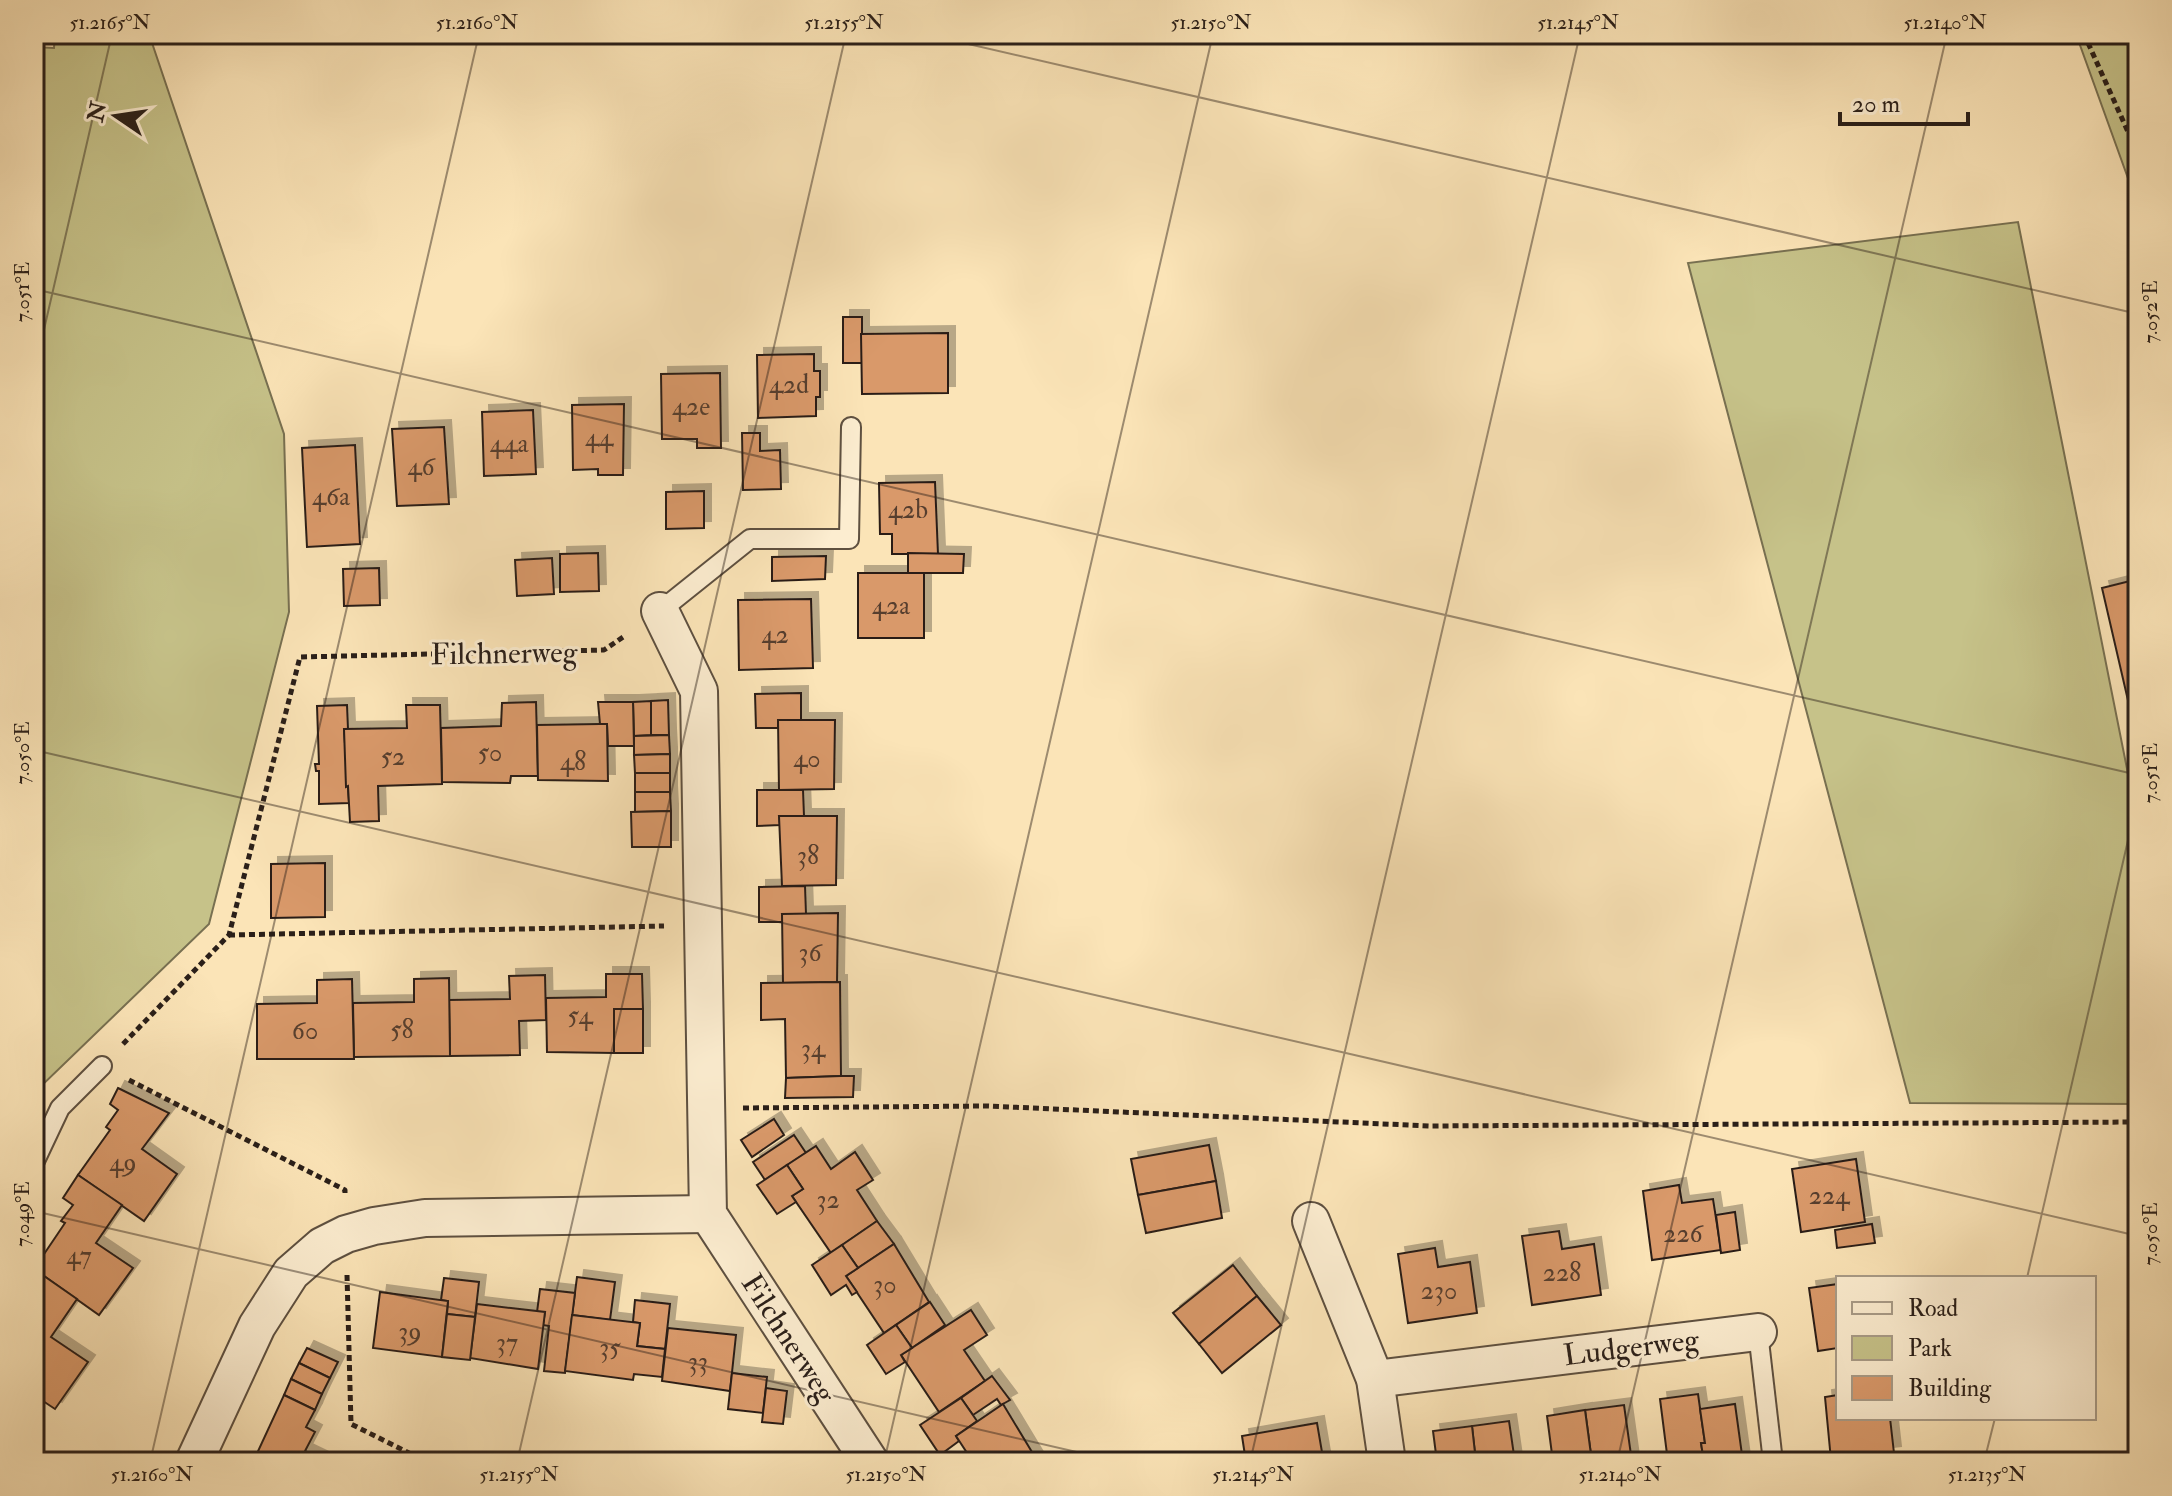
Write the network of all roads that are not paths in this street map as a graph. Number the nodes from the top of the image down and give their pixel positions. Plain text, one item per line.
1 (851, 427) dead end
2 (660, 611) joint
3 (102, 1066) road end
4 (34, 1163) edge
5 (708, 1214) junction
6 (1311, 1221) dead end
7 (1758, 1332) joint
8 (1375, 1379) junction
9 (194, 1462) edge
10 (870, 1462) edge
11 (1387, 1462) edge
12 (1773, 1462) edge

1 - 2 lane
2 - 5 street
3 - 4 lane
5 - 9 street
5 - 10 street, Filchnerweg
6 - 8 street
7 - 8 street, Ludgerweg
7 - 12 lane, Ludgerweg
8 - 11 street

